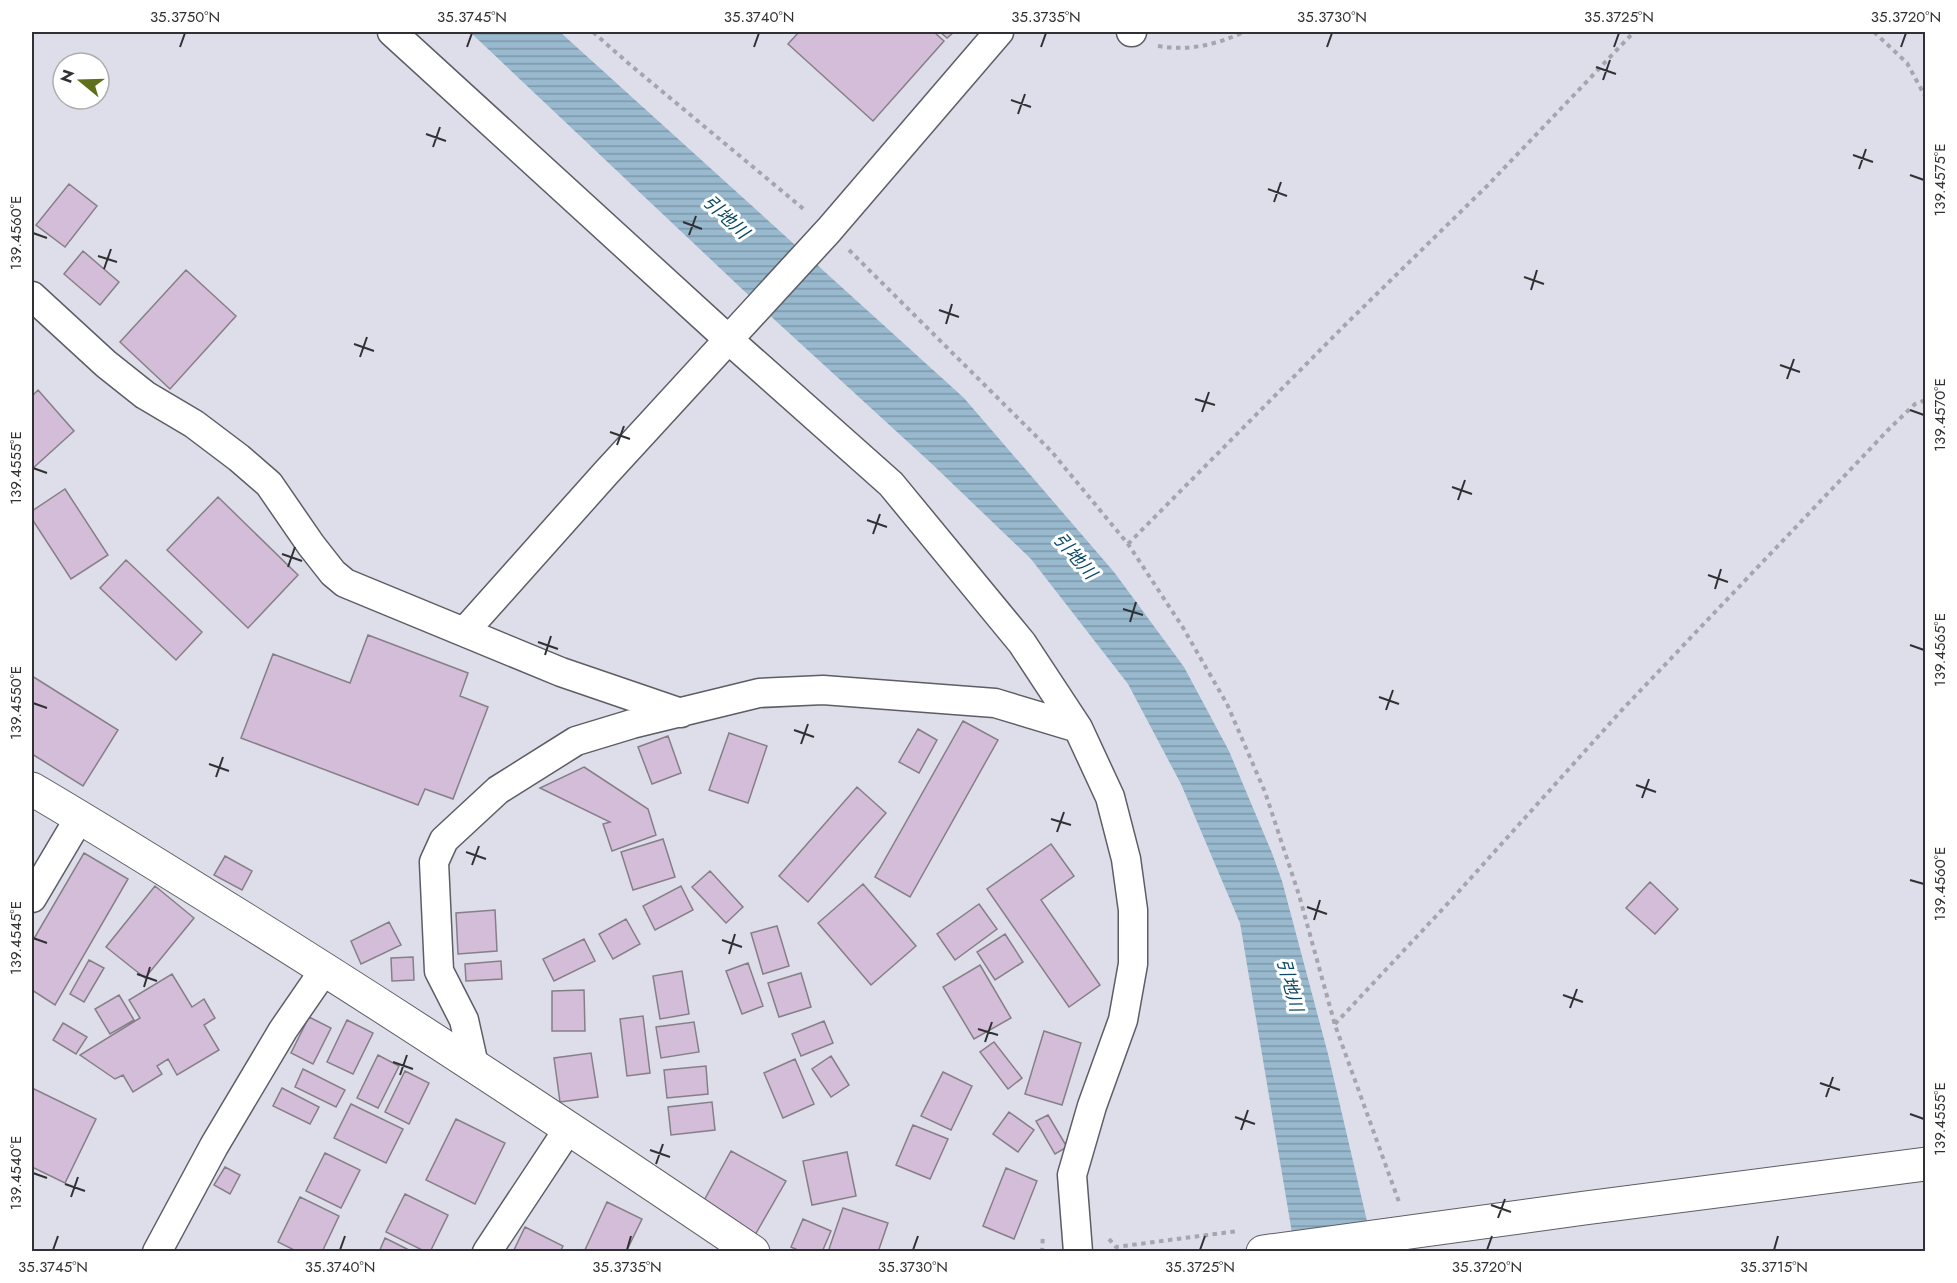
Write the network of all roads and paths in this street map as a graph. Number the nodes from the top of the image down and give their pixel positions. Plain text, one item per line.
1 (392, 32) edge
2 (593, 32) edge
3 (999, 32) edge
4 (1131, 32) edge
5 (1244, 32) edge
6 (1634, 32) edge
7 (1874, 32) edge
8 (1926, 98) edge
9 (829, 230) junction
10 (32, 296) edge
11 (729, 340) junction
12 (1926, 400) edge
13 (1128, 544) junction
14 (464, 632) junction
15 (681, 713) junction
16 (1078, 728) junction
17 (32, 789) edge
18 (80, 817) junction
19 (32, 898) edge
20 (325, 969) junction
21 (1335, 1025) junction
22 (474, 1065) junction
23 (569, 1128) junction
24 (1926, 1164) edge
25 (1410, 1232) junction
26 (1104, 1234) dead end
27 (1252, 1241) edge
28 (157, 1251) edge
29 (487, 1251) edge
30 (753, 1251) edge
31 (1078, 1251) edge
32 (1269, 1251) edge

1 - 11 street
2 - 9 path
3 - 9 street
4 - 5 path
6 - 13 path
7 - 8 path
9 - 11 street
9 - 13 path
10 - 14 street
11 - 14 street
11 - 16 street
12 - 21 path
13 - 21 path
14 - 15 street
15 - 16 street
15 - 22 street
16 - 31 street
17 - 18 street
18 - 19 street
18 - 20 street
20 - 22 street
20 - 28 street
21 - 25 path
22 - 23 street
23 - 29 street
23 - 30 street
24 - 25 street
25 - 32 street
26 - 27 path
27 - 32 street

